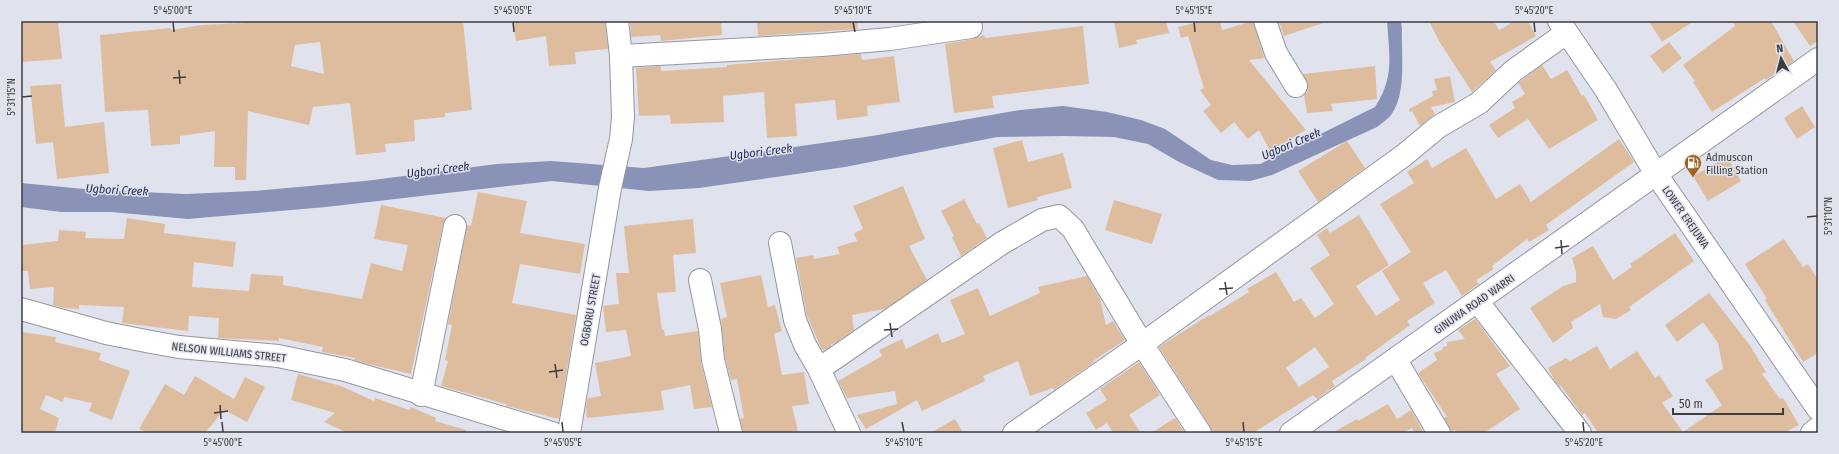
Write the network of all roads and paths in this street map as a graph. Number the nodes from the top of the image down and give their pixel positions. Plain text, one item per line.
1 (616, 21) edge
2 (1265, 21) edge
3 (970, 27) dead end
4 (1562, 27) edge
5 (621, 56) junction
6 (1818, 59) edge
7 (1296, 86) dead end
8 (1656, 174) junction
9 (455, 226) dead end
10 (780, 243) dead end
11 (700, 280) dead end
12 (1477, 301) junction
13 (21, 309) edge
14 (1142, 344) junction
15 (1396, 360) junction
16 (819, 369) junction
17 (421, 395) junction
18 (1818, 409) edge
19 (1818, 428) edge
20 (552, 433) edge
21 (569, 433) edge
22 (731, 433) edge
23 (849, 433) edge
24 (1014, 433) edge
25 (1200, 433) edge
26 (1291, 433) edge
27 (1438, 433) edge
28 (1580, 433) edge
29 (1812, 433) edge

1 - 5 street, OGBORU STREET
2 - 7 street
3 - 5 street
4 - 8 street, LOWER EREJUWA
4 - 14 street
5 - 21 street, OGBORU STREET
6 - 8 street, GINUWA ROAD WARRI
8 - 12 street, GINUWA ROAD WARRI
8 - 18 street, LOWER EREJUWA
9 - 17 street
10 - 16 street
11 - 22 street
12 - 15 street, GINUWA ROAD WARRI
12 - 28 street
13 - 17 street, NELSON WILLIAMS STREET
14 - 16 street
14 - 24 street
14 - 25 street
15 - 26 street, GINUWA ROAD WARRI
15 - 27 street
16 - 23 street
17 - 20 street, NELSON WILLIAMS STREET
19 - 29 street

